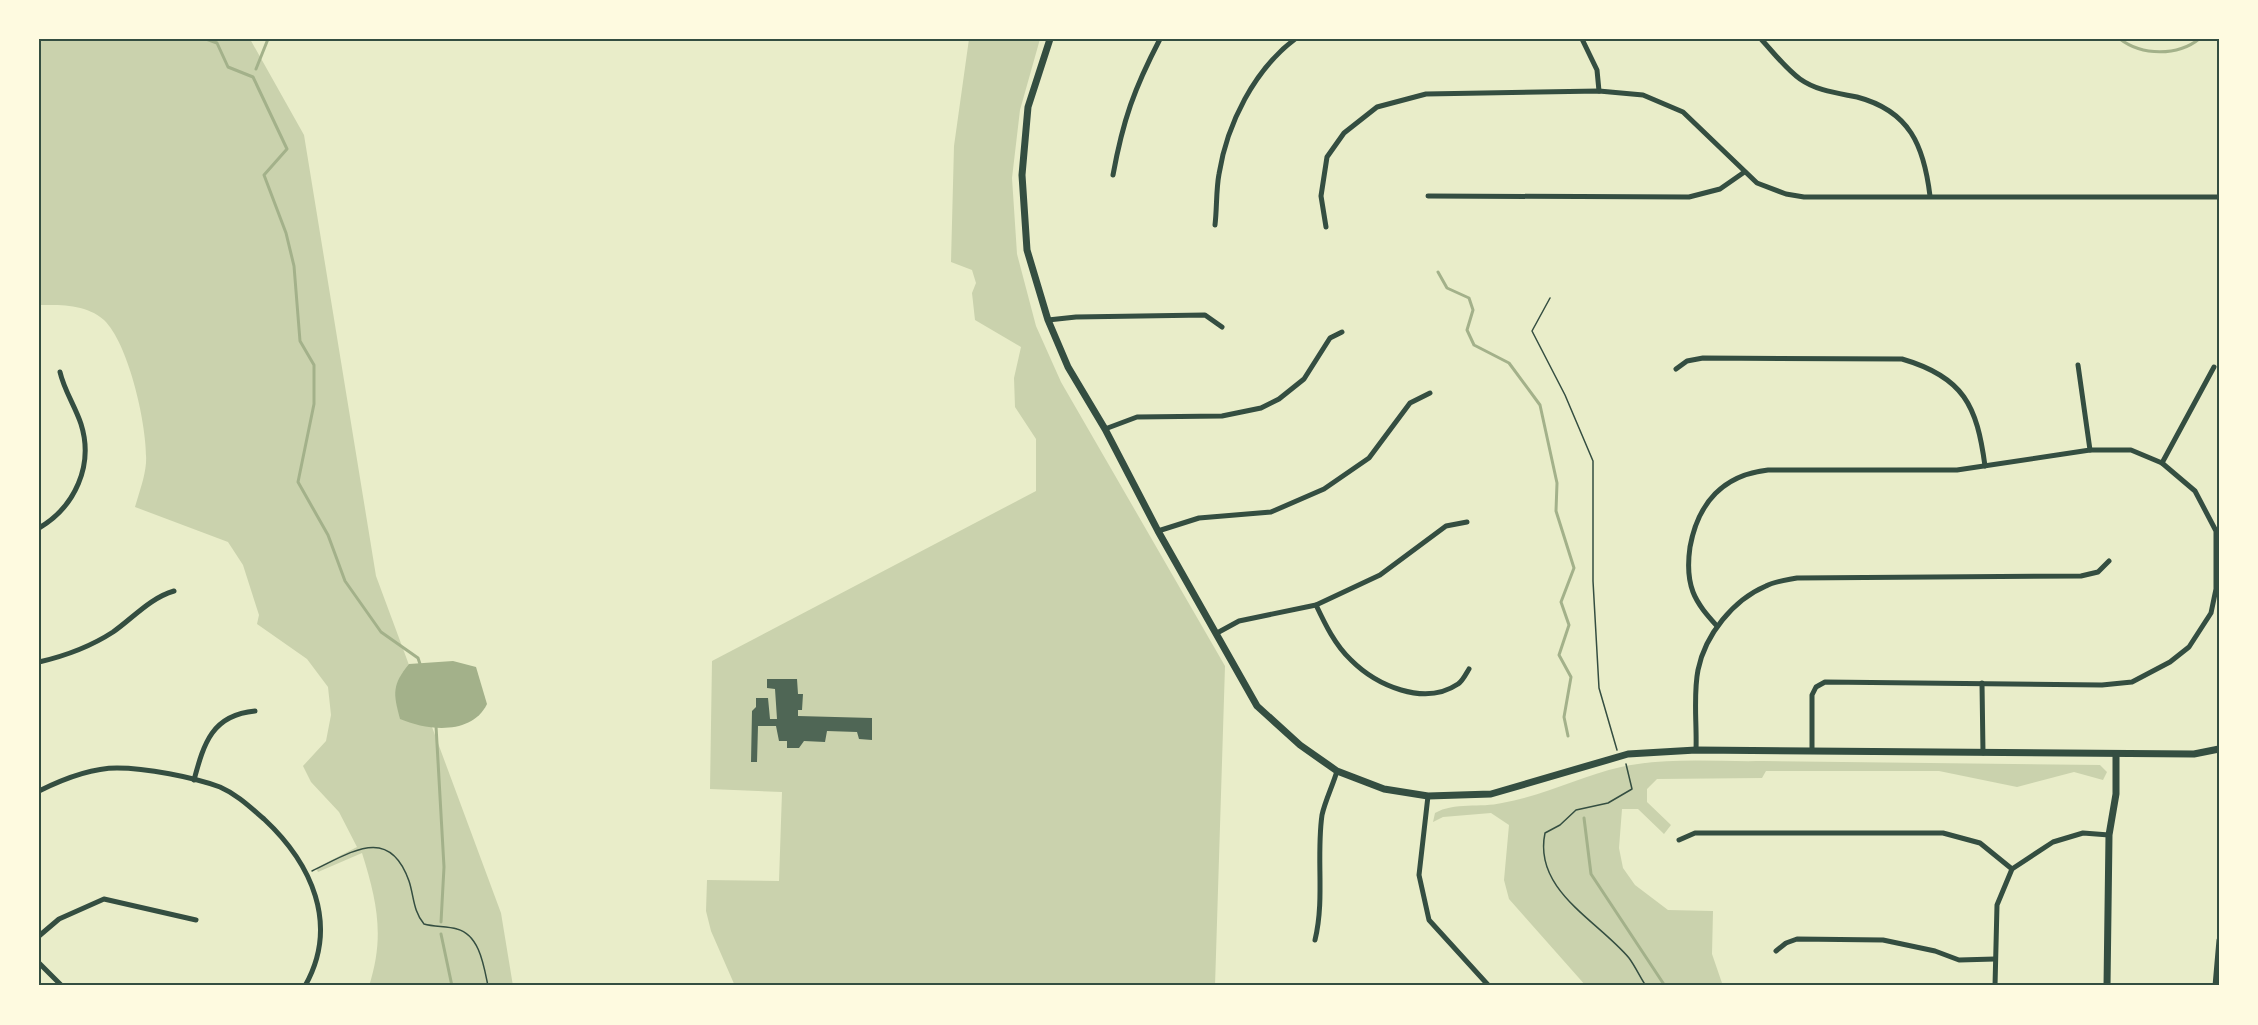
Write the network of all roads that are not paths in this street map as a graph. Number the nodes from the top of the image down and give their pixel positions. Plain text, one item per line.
1 (1050, 39) edge
2 (1160, 39) edge
3 (1295, 39) edge
4 (1582, 39) edge
5 (1761, 39) edge
6 (1599, 91) junction
7 (1743, 173) junction
8 (1113, 175) dead end
9 (1428, 196) dead end
10 (1930, 196) junction
11 (2219, 197) edge
12 (1215, 225) dead end
13 (1326, 227) dead end
14 (1048, 320) junction
15 (1222, 327) dead end
16 (1342, 332) dead end
17 (2078, 365) dead end
18 (2214, 367) dead end
19 (1676, 369) dead end
20 (60, 372) dead end
21 (1430, 393) dead end
22 (1105, 429) junction
23 (2090, 450) junction
24 (2162, 463) junction
25 (1985, 466) junction
26 (1467, 522) dead end
27 (39, 528) edge
28 (1158, 531) junction
29 (2217, 531) edge
30 (2109, 561) dead end
31 (174, 591) dead end
32 (1316, 605) junction
33 (2211, 613) junction
34 (2219, 616) edge
35 (1717, 626) junction
36 (1217, 633) junction
37 (39, 662) edge
38 (1469, 669) dead end
39 (1982, 683) junction
40 (255, 711) dead end
41 (2219, 748) edge
42 (1696, 750) junction
43 (1812, 751) junction
44 (1983, 753) junction
45 (2116, 754) junction
46 (1337, 771) junction
47 (194, 780) junction
48 (39, 791) edge
49 (1428, 796) junction
50 (2109, 835) junction
51 (1679, 840) dead end
52 (2013, 869) junction
53 (196, 920) dead end
54 (39, 936) edge
55 (1315, 940) dead end
56 (2219, 940) edge
57 (1776, 951) dead end
58 (1995, 959) junction
59 (39, 963) edge
60 (62, 986) edge
61 (304, 986) edge
62 (1489, 986) edge
63 (1995, 986) edge
64 (2107, 986) edge
65 (2215, 986) edge

1 - 14 street
2 - 8 street
3 - 12 street
4 - 6 street
5 - 10 street
6 - 7 street
6 - 13 street
7 - 9 street
7 - 10 street
10 - 11 street
14 - 15 street
14 - 22 street
16 - 22 street
17 - 23 street
18 - 24 street
19 - 25 street
20 - 27 street
21 - 28 street
22 - 28 street
23 - 24 street
23 - 25 street
24 - 29 street
25 - 35 street
26 - 32 street
28 - 36 street
29 - 33 street
30 - 35 street
31 - 37 street
32 - 36 street
32 - 38 street
33 - 34 street
33 - 39 street
35 - 42 street
36 - 46 street
39 - 43 street
39 - 44 street
40 - 47 street
41 - 45 street
42 - 43 street
42 - 49 street
43 - 44 street
44 - 45 street
45 - 50 street
46 - 49 street
46 - 55 street
47 - 48 street
47 - 61 street
49 - 62 street
50 - 52 street
50 - 64 street
51 - 52 street
52 - 58 street
53 - 54 street
56 - 65 street
57 - 58 street
58 - 63 street
59 - 60 street

